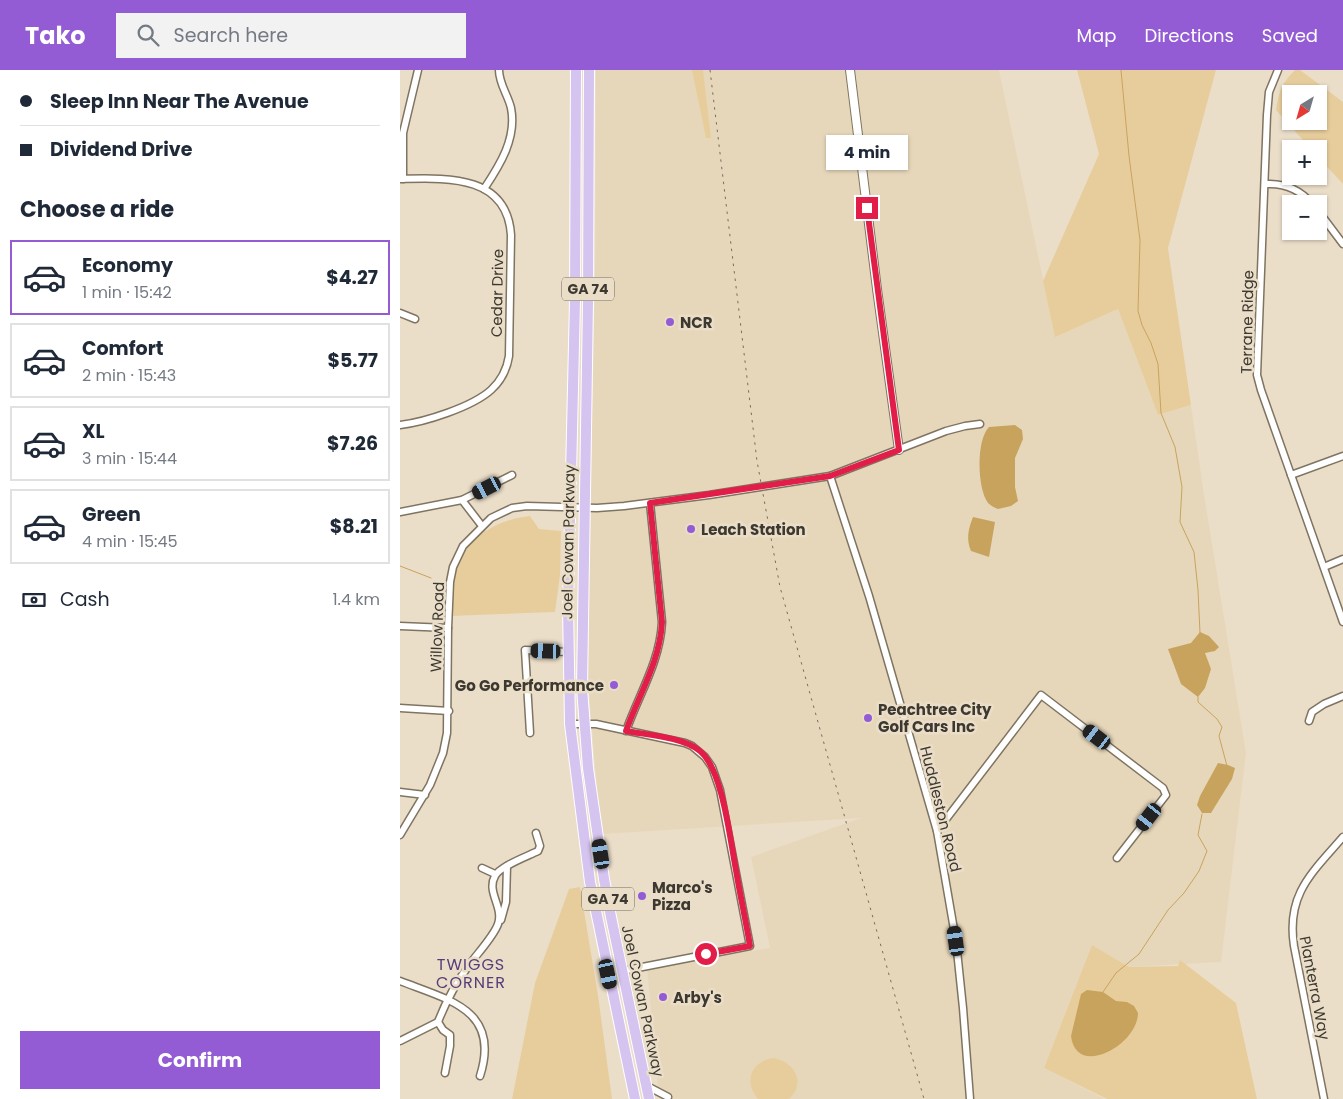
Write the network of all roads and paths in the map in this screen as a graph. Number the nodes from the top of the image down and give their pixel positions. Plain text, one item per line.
1 (418, 70) edge
2 (499, 70) edge
3 (576, 70) edge
4 (589, 70) edge
5 (850, 70) edge
6 (1278, 70) edge
7 (401, 179) edge
8 (1265, 184) junction
9 (484, 188) junction
10 (1303, 195) edge
11 (1327, 223) edge
12 (1343, 244) edge
13 (400, 314) edge
14 (415, 319) dead end
15 (400, 424) edge
16 (980, 424) dead end
17 (899, 450) junction
18 (1343, 456) edge
19 (512, 475) dead end
20 (1291, 475) junction
21 (830, 476) junction
22 (462, 500) junction
23 (650, 503) junction
24 (571, 507) junction
25 (584, 508) junction
26 (400, 512) edge
27 (482, 526) junction
28 (1343, 559) edge
29 (1324, 568) junction
30 (1343, 622) edge
31 (400, 626) edge
32 (448, 628) junction
33 (568, 652) junction
34 (1343, 696) edge
35 (400, 708) edge
36 (448, 711) junction
37 (1309, 721) dead end
38 (589, 723) junction
39 (570, 724) junction
40 (626, 731) junction
41 (530, 733) dead end
42 (400, 792) edge
43 (425, 795) junction
44 (937, 831) junction
45 (536, 833) dead end
46 (400, 835) edge
47 (1343, 837) edge
48 (1118, 858) dead end
49 (507, 866) junction
50 (482, 868) dead end
51 (495, 874) junction
52 (498, 925) junction
53 (627, 969) junction
54 (400, 981) edge
55 (447, 1000) junction
56 (438, 1022) junction
57 (400, 1042) edge
58 (445, 1073) dead end
59 (480, 1076) dead end
60 (646, 1085) junction
61 (636, 1099) edge
62 (649, 1099) edge
63 (665, 1099) edge
64 (970, 1099) edge
65 (1324, 1099) edge

1 - 7 street
2 - 9 street
3 - 24 main road, Joel Cowan Parkway / GA 74
4 - 25 main road, Joel Cowan Parkway / GA 74
5 - 17 street
6 - 8 street, Terrane Ridge
7 - 9 street, Cedar Drive
8 - 10 street
8 - 20 street, Terrane Ridge
9 - 15 street, Cedar Drive
11 - 12 street
13 - 14 street
16 - 17 street, Willow Road
17 - 21 street, Willow Road
18 - 20 street
19 - 22 street
20 - 29 street, Terrane Ridge
21 - 23 street, Willow Road
21 - 44 street, Huddleston Road
22 - 26 street
22 - 27 street
23 - 25 street, Willow Road
23 - 40 street
24 - 25 street, Willow Road
24 - 27 street, Willow Road
24 - 33 main road, Joel Cowan Parkway / GA 74
25 - 38 main road, Joel Cowan Parkway / GA 74
27 - 32 street, Willow Road
28 - 29 street
29 - 30 street, Terrane Ridge
31 - 32 street
32 - 36 street, Willow Road
33 - 39 main road, Joel Cowan Parkway / GA 74
33 - 41 street
34 - 37 street
35 - 36 street
36 - 43 street, Willow Road
38 - 39 street
38 - 40 street
38 - 53 main road, Joel Cowan Parkway / GA 74
39 - 61 main road, Joel Cowan Parkway / GA 74
40 - 53 street
42 - 43 street
43 - 46 street, Willow Road
44 - 48 street
44 - 64 street, Huddleston Road
45 - 49 street
47 - 65 street, Planterra Way
49 - 51 street
49 - 52 street
50 - 51 street
51 - 52 street
52 - 55 street
53 - 60 main road, Joel Cowan Parkway / GA 74
54 - 55 street
55 - 56 street
55 - 59 street
56 - 57 street
56 - 58 street
60 - 62 main road, Joel Cowan Parkway / GA 74
60 - 63 street

